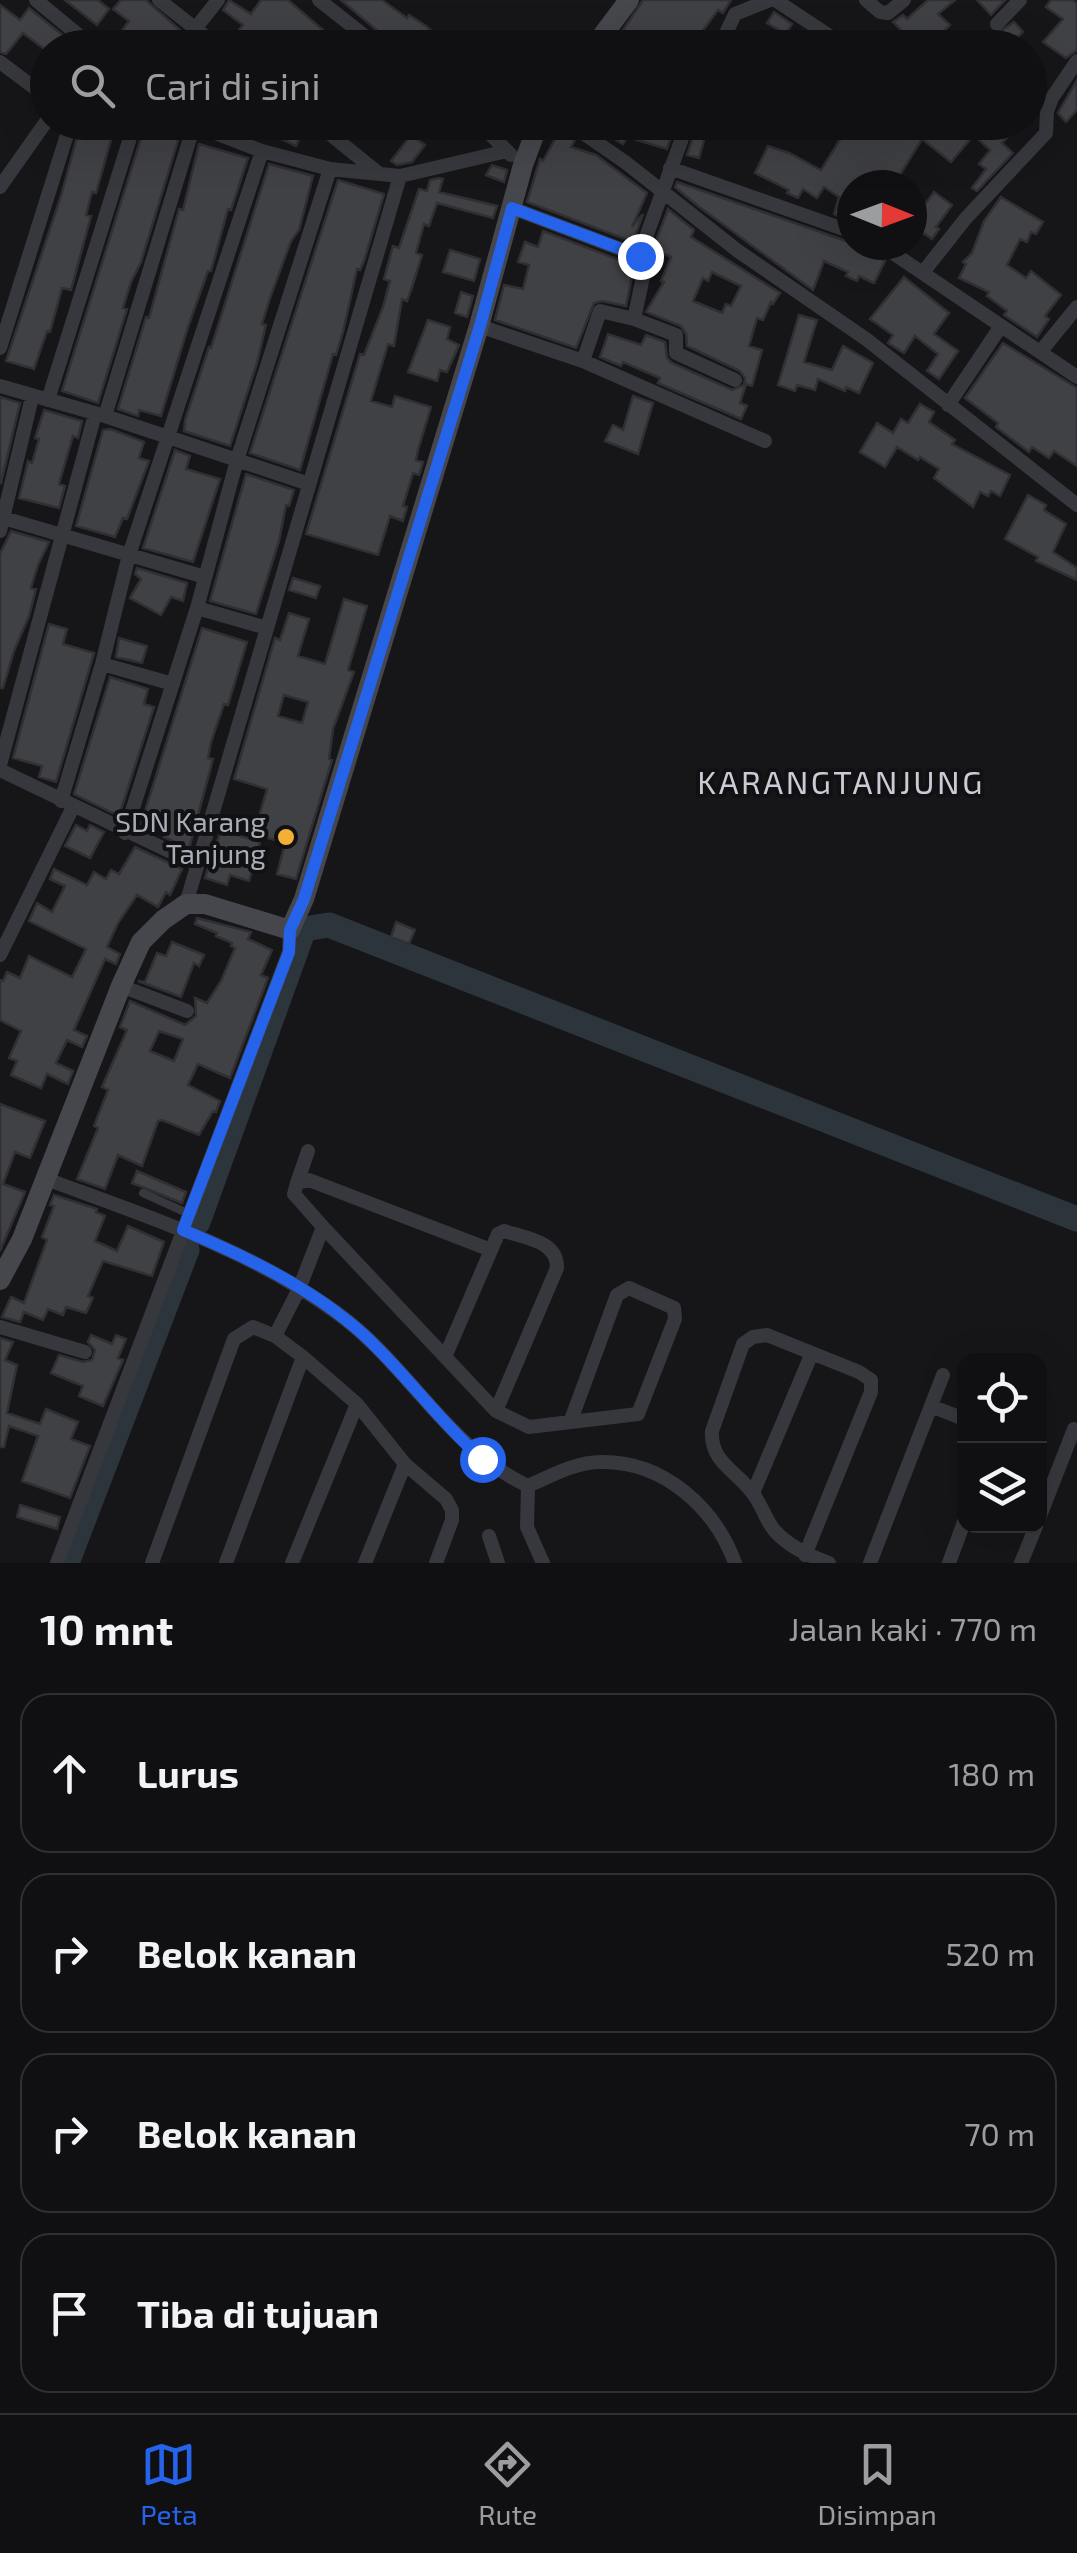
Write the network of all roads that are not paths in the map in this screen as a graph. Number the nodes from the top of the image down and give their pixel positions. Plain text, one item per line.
1 (36, 0) edge
2 (159, 0) edge
3 (218, 0) edge
4 (318, 0) edge
5 (629, 0) edge
6 (772, 0) edge
7 (866, 0) edge
8 (904, 0) edge
9 (1020, 0) edge
10 (997, 24) dead end
11 (196, 29) joint
12 (72, 30) edge
13 (357, 30) edge
14 (606, 30) edge
15 (727, 30) edge
16 (820, 30) edge
17 (1077, 60) edge
18 (0, 62) edge
19 (30, 84) edge
20 (1047, 110) edge
21 (33, 140) edge
22 (65, 140) edge
23 (130, 140) edge
24 (186, 140) edge
25 (233, 140) edge
26 (337, 140) edge
27 (496, 140) edge
28 (528, 140) edge
29 (591, 140) edge
30 (681, 140) edge
31 (1039, 140) edge
32 (262, 151) junction
33 (515, 158) junction
34 (670, 168) junction
35 (330, 169) junction
36 (378, 173) junction
37 (400, 176) junction
38 (0, 187) edge
39 (662, 192) junction
40 (512, 208) junction
41 (837, 227) edge
42 (640, 256) junction
43 (905, 260) edge
44 (924, 272) junction
45 (1077, 307) edge
46 (634, 319) junction
47 (480, 326) junction
48 (1001, 326) junction
49 (0, 348) edge
50 (1041, 350) junction
51 (583, 361) junction
52 (1077, 377) edge
53 (735, 380) dead end
54 (0, 386) edge
55 (32, 396) junction
56 (48, 400) junction
57 (948, 404) junction
58 (100, 415) junction
59 (170, 438) junction
60 (765, 441) dead end
61 (237, 460) junction
62 (309, 484) junction
63 (1077, 504) edge
64 (1, 522) edge
65 (64, 536) junction
66 (129, 555) junction
67 (205, 577) junction
68 (197, 608) junction
69 (267, 628) junction
70 (102, 664) junction
71 (173, 684) junction
72 (0, 768) edge
73 (67, 804) junction
74 (126, 833) junction
75 (198, 866) junction
76 (186, 904) junction
77 (290, 930) junction
78 (0, 956) edge
79 (121, 986) junction
80 (188, 1011) dead end
81 (308, 1151) dead end
82 (46, 1179) junction
83 (297, 1183) junction
84 (144, 1193) dead end
85 (189, 1214) junction
86 (323, 1228) junction
87 (183, 1230) junction
88 (492, 1250) junction
89 (0, 1280) edge
90 (299, 1289) junction
91 (0, 1327) edge
92 (276, 1336) junction
93 (85, 1352) dead end
94 (812, 1353) junction
95 (303, 1357) junction
96 (445, 1357) junction
97 (943, 1375) dead end
98 (357, 1404) junction
99 (931, 1406) junction
100 (496, 1411) junction
101 (957, 1417) edge
102 (571, 1420) junction
103 (1074, 1429) dead end
104 (1071, 1456) edge
105 (406, 1464) junction
106 (528, 1486) junction
107 (754, 1493) junction
108 (1047, 1502) edge
109 (960, 1533) edge
110 (1033, 1533) edge
111 (489, 1536) dead end
112 (805, 1554) junction
113 (58, 1563) edge
114 (152, 1563) edge
115 (226, 1563) edge
116 (292, 1563) edge
117 (366, 1563) edge
118 (436, 1563) edge
119 (498, 1563) edge
120 (543, 1563) edge
121 (736, 1563) edge
122 (829, 1563) edge
123 (870, 1563) edge
124 (948, 1563) edge
125 (1021, 1563) edge

1 - 12 street
2 - 11 street
3 - 11 street
4 - 13 street
5 - 14 street
6 - 15 street
6 - 16 street
7 - 8 street
9 - 10 street
17 - 20 street
18 - 19 street
21 - 38 street
22 - 49 street
23 - 56 street
24 - 58 street
25 - 32 street
26 - 36 street
27 - 33 street
28 - 33 street
29 - 39 street
30 - 34 street
31 - 44 street
32 - 35 street
32 - 59 street
33 - 37 street
33 - 40 street
34 - 39 street
34 - 41 street
35 - 36 street
35 - 61 street
36 - 37 street
37 - 62 street
39 - 42 street
39 - 57 street
40 - 42 street
40 - 47 street
42 - 46 street
43 - 44 street
44 - 48 street
45 - 50 street
46 - 51 street
46 - 53 street
47 - 51 street
47 - 77 street
48 - 50 street
48 - 57 street
50 - 52 street
51 - 60 street
54 - 55 street
55 - 56 street
55 - 64 street
56 - 58 street
57 - 63 street
58 - 59 street
58 - 65 street
59 - 61 street
59 - 66 street
61 - 62 street
61 - 67 street
62 - 69 street
64 - 65 street
65 - 66 street
65 - 72 street
66 - 67 street
66 - 70 street
67 - 68 street
68 - 69 street
68 - 71 street
69 - 75 street
70 - 71 street
70 - 73 street
71 - 74 street
72 - 73 street
73 - 74 street
73 - 78 street
74 - 75 street
75 - 76 street
76 - 77 street
76 - 79 street
77 - 85 street
79 - 80 street
79 - 82 street
81 - 83 street
82 - 87 street
82 - 89 street
83 - 86 street
83 - 88 street
84 - 85 lane
85 - 87 street
86 - 90 street
86 - 96 street
87 - 90 street
87 - 113 street
88 - 96 street
88 - 100 street
90 - 92 street
90 - 106 street
91 - 93 street
92 - 95 street
92 - 114 street
94 - 107 street
94 - 107 street
94 - 112 street
95 - 98 street
95 - 115 street
96 - 100 street
97 - 99 street
98 - 105 street
98 - 116 street
99 - 101 street
99 - 123 street
100 - 102 street
102 - 102 street
103 - 104 street
104 - 108 street
105 - 117 street
105 - 118 street
106 - 120 street
106 - 121 street
107 - 112 street
109 - 124 street
110 - 125 street
111 - 119 street
112 - 122 street

